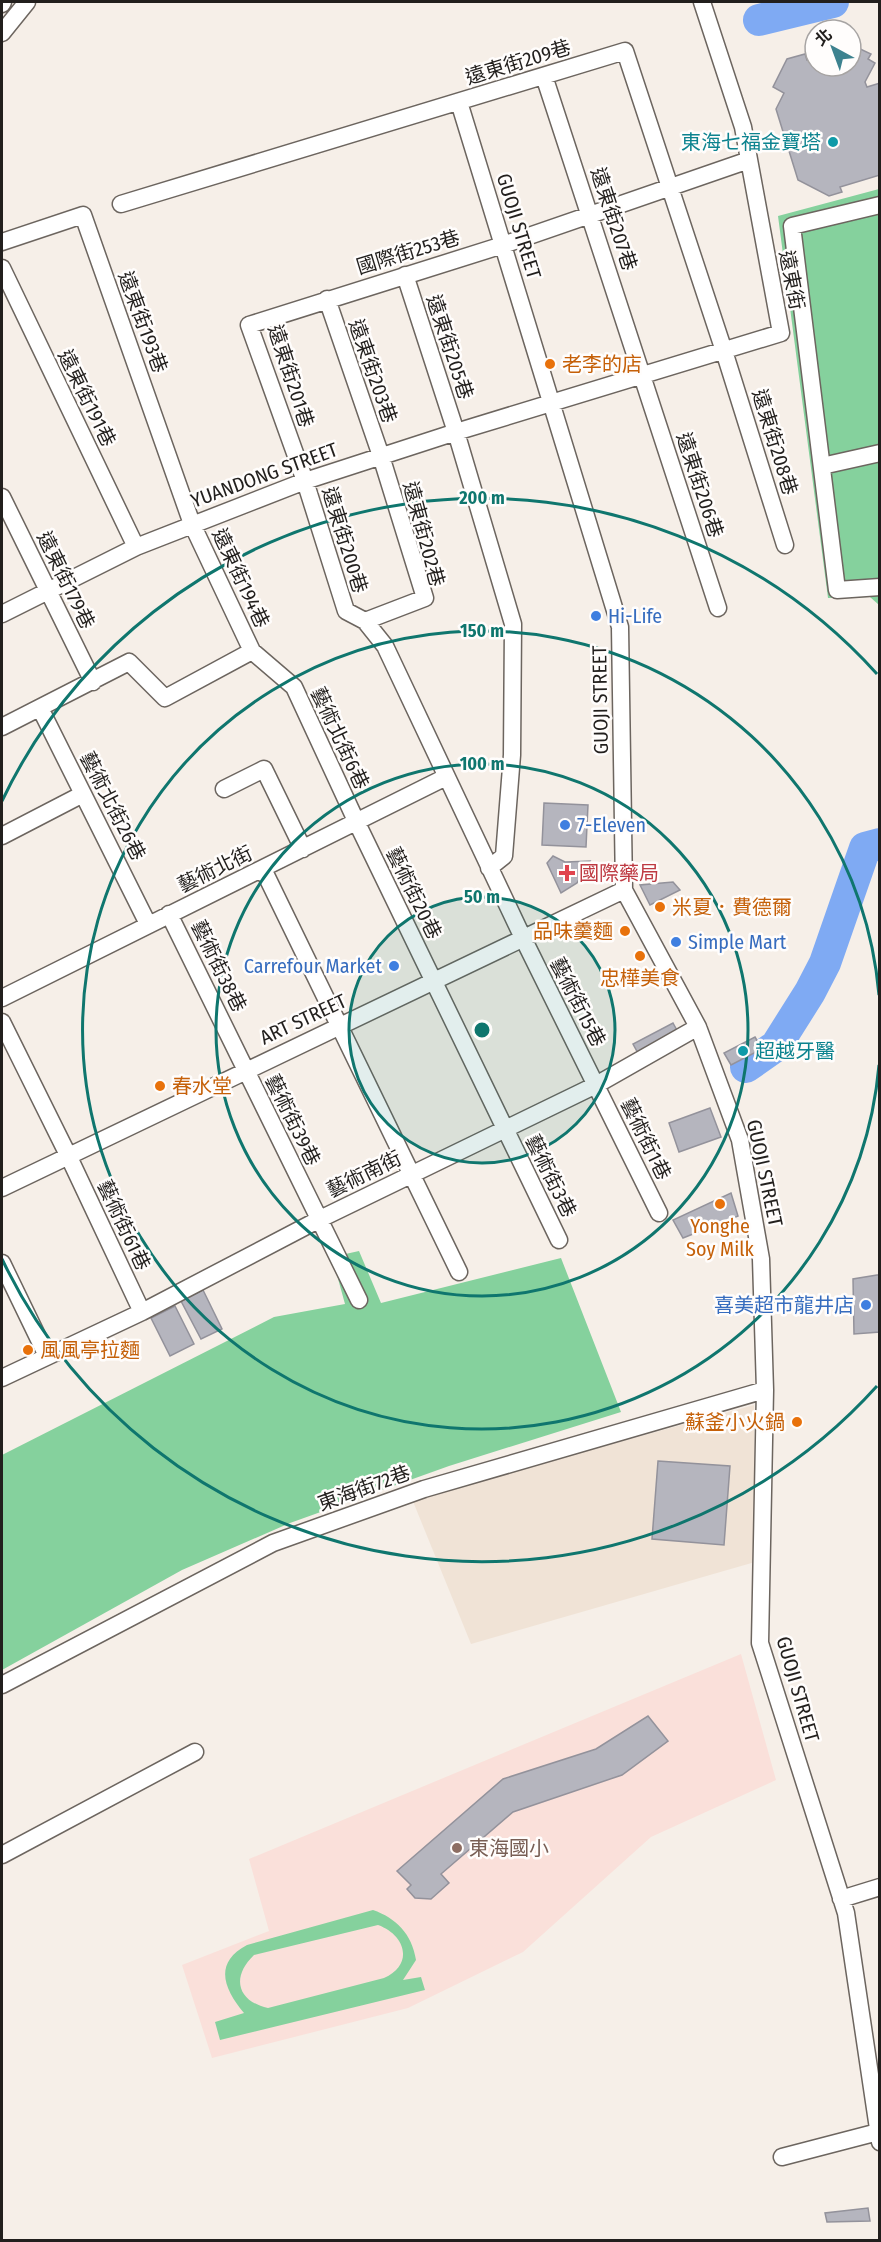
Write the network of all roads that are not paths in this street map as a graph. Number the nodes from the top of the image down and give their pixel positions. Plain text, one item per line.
1 (27, 2) edge
2 (702, 2) edge
3 (2, 33) edge
4 (544, 76) junction
5 (459, 102) junction
6 (749, 160) junction
7 (670, 187) junction
8 (121, 204) dead end
9 (879, 205) edge
10 (591, 214) junction
11 (2, 242) edge
12 (503, 245) junction
13 (2, 268) edge
14 (405, 275) junction
15 (327, 299) junction
16 (724, 351) junction
17 (642, 376) junction
18 (551, 403) junction
19 (456, 432) junction
20 (879, 453) edge
21 (381, 456) junction
22 (822, 466) junction
23 (305, 481) junction
24 (2, 497) edge
25 (192, 524) junction
26 (785, 545) dead end
27 (136, 547) junction
28 (879, 587) edge
29 (48, 591) junction
30 (718, 608) dead end
31 (2, 614) edge
32 (365, 621) junction
33 (252, 651) junction
34 (93, 682) junction
35 (40, 708) junction
36 (2, 727) edge
37 (446, 777) junction
38 (225, 789) dead end
39 (83, 794) junction
40 (357, 823) junction
41 (2, 836) edge
42 (303, 849) junction
43 (263, 868) junction
44 (489, 868) junction
45 (624, 890) junction
46 (169, 914) junction
47 (148, 924) junction
48 (523, 938) junction
49 (433, 981) junction
50 (2, 998) edge
51 (2, 1022) edge
52 (339, 1025) junction
53 (698, 1027) junction
54 (246, 1070) junction
55 (596, 1084) junction
56 (506, 1130) junction
57 (68, 1155) junction
58 (412, 1175) junction
59 (2, 1188) edge
60 (658, 1213) dead end
61 (318, 1220) junction
62 (560, 1240) dead end
63 (2, 1263) edge
64 (459, 1272) dead end
65 (359, 1300) dead end
66 (142, 1312) junction
67 (47, 1356) junction
68 (2, 1378) edge
69 (765, 1390) junction
70 (2, 1685) edge
71 (195, 1752) dead end
72 (2, 1855) edge
73 (879, 1887) edge
74 (841, 1899) junction
75 (879, 2137) edge
76 (782, 2157) dead end

1 - 3 street
2 - 6 street, 遠東街
4 - 5 street, 遠東街209巷
4 - 7 street, 遠東街209巷
4 - 10 street, 遠東街207巷
5 - 8 street, 遠東街209巷
5 - 12 street, GUOJI STREET
6 - 7 street, 國際街253巷
6 - 16 street, 遠東街
7 - 10 street, 國際街253巷
7 - 16 street, 遠東街209巷
9 - 22 street
10 - 12 street, 國際街253巷
10 - 17 street, 遠東街207巷
11 - 25 street, 遠東街193巷
12 - 14 street, 國際街253巷
12 - 18 street, GUOJI STREET
13 - 27 street, 遠東街191巷
14 - 15 street, 國際街253巷
14 - 19 street, 遠東街205巷
15 - 21 street, 遠東街203巷
15 - 23 street, 遠東街201巷
16 - 17 street, 遠東街
16 - 26 street, 遠東街208巷
17 - 18 street, 遠東街
17 - 30 street, 遠東街206巷
18 - 19 street, YUANDONG STREET
18 - 45 street, GUOJI STREET
19 - 21 street, YUANDONG STREET
19 - 44 street, 遠東街205巷
20 - 22 street
21 - 23 street, YUANDONG STREET
21 - 32 street, 遠東街202巷
22 - 28 street
23 - 25 street, YUANDONG STREET
23 - 32 street, 遠東街200巷
24 - 29 street, 遠東街179巷
25 - 27 street, YUANDONG STREET
25 - 33 street, 遠東街194巷
27 - 29 street, YUANDONG STREET
29 - 31 street, YUANDONG STREET
29 - 34 street, 遠東街179巷
32 - 37 street, 藝術街15巷
33 - 34 street
33 - 40 street, 藝術北街6巷
34 - 35 street
35 - 36 street
35 - 39 street, 藝術北街26巷
37 - 40 street, 藝術北街
37 - 44 street, 藝術街15巷
38 - 42 street
39 - 41 street
39 - 47 street, 藝術北街26巷
40 - 42 street, 藝術北街
40 - 49 street, 藝術街20巷
42 - 43 street, 藝術北街
43 - 46 street, 藝術北街
43 - 52 street
44 - 48 street, 藝術街15巷
45 - 48 street, ART STREET
45 - 53 street, GUOJI STREET
46 - 47 street, 藝術北街
46 - 54 street, 藝術街38巷
47 - 50 street, 藝術北街
48 - 49 street, ART STREET
48 - 55 street, 藝術街15巷
49 - 52 street, ART STREET
49 - 56 street, 藝術街20巷
51 - 57 street, 藝術街61巷
52 - 54 street, ART STREET
52 - 58 street
53 - 55 street, 藝術南街
53 - 69 street, GUOJI STREET
54 - 57 street, ART STREET
54 - 61 street, 藝術街39巷
55 - 56 street, 藝術南街
55 - 60 street, 藝術街1巷
56 - 58 street, 藝術南街
56 - 62 street, 藝術街3巷
57 - 59 street, ART STREET
57 - 66 street, 藝術街61巷
58 - 61 street, 藝術南街
58 - 64 street
61 - 65 street, 藝術街39巷
61 - 66 street, 藝術南街
63 - 67 street
66 - 67 street, 藝術南街
67 - 68 street, 藝術南街
69 - 70 street, 東海街72巷
69 - 74 street, GUOJI STREET
71 - 72 street
73 - 74 street
74 - 75 street, GUOJI STREET
75 - 76 street

